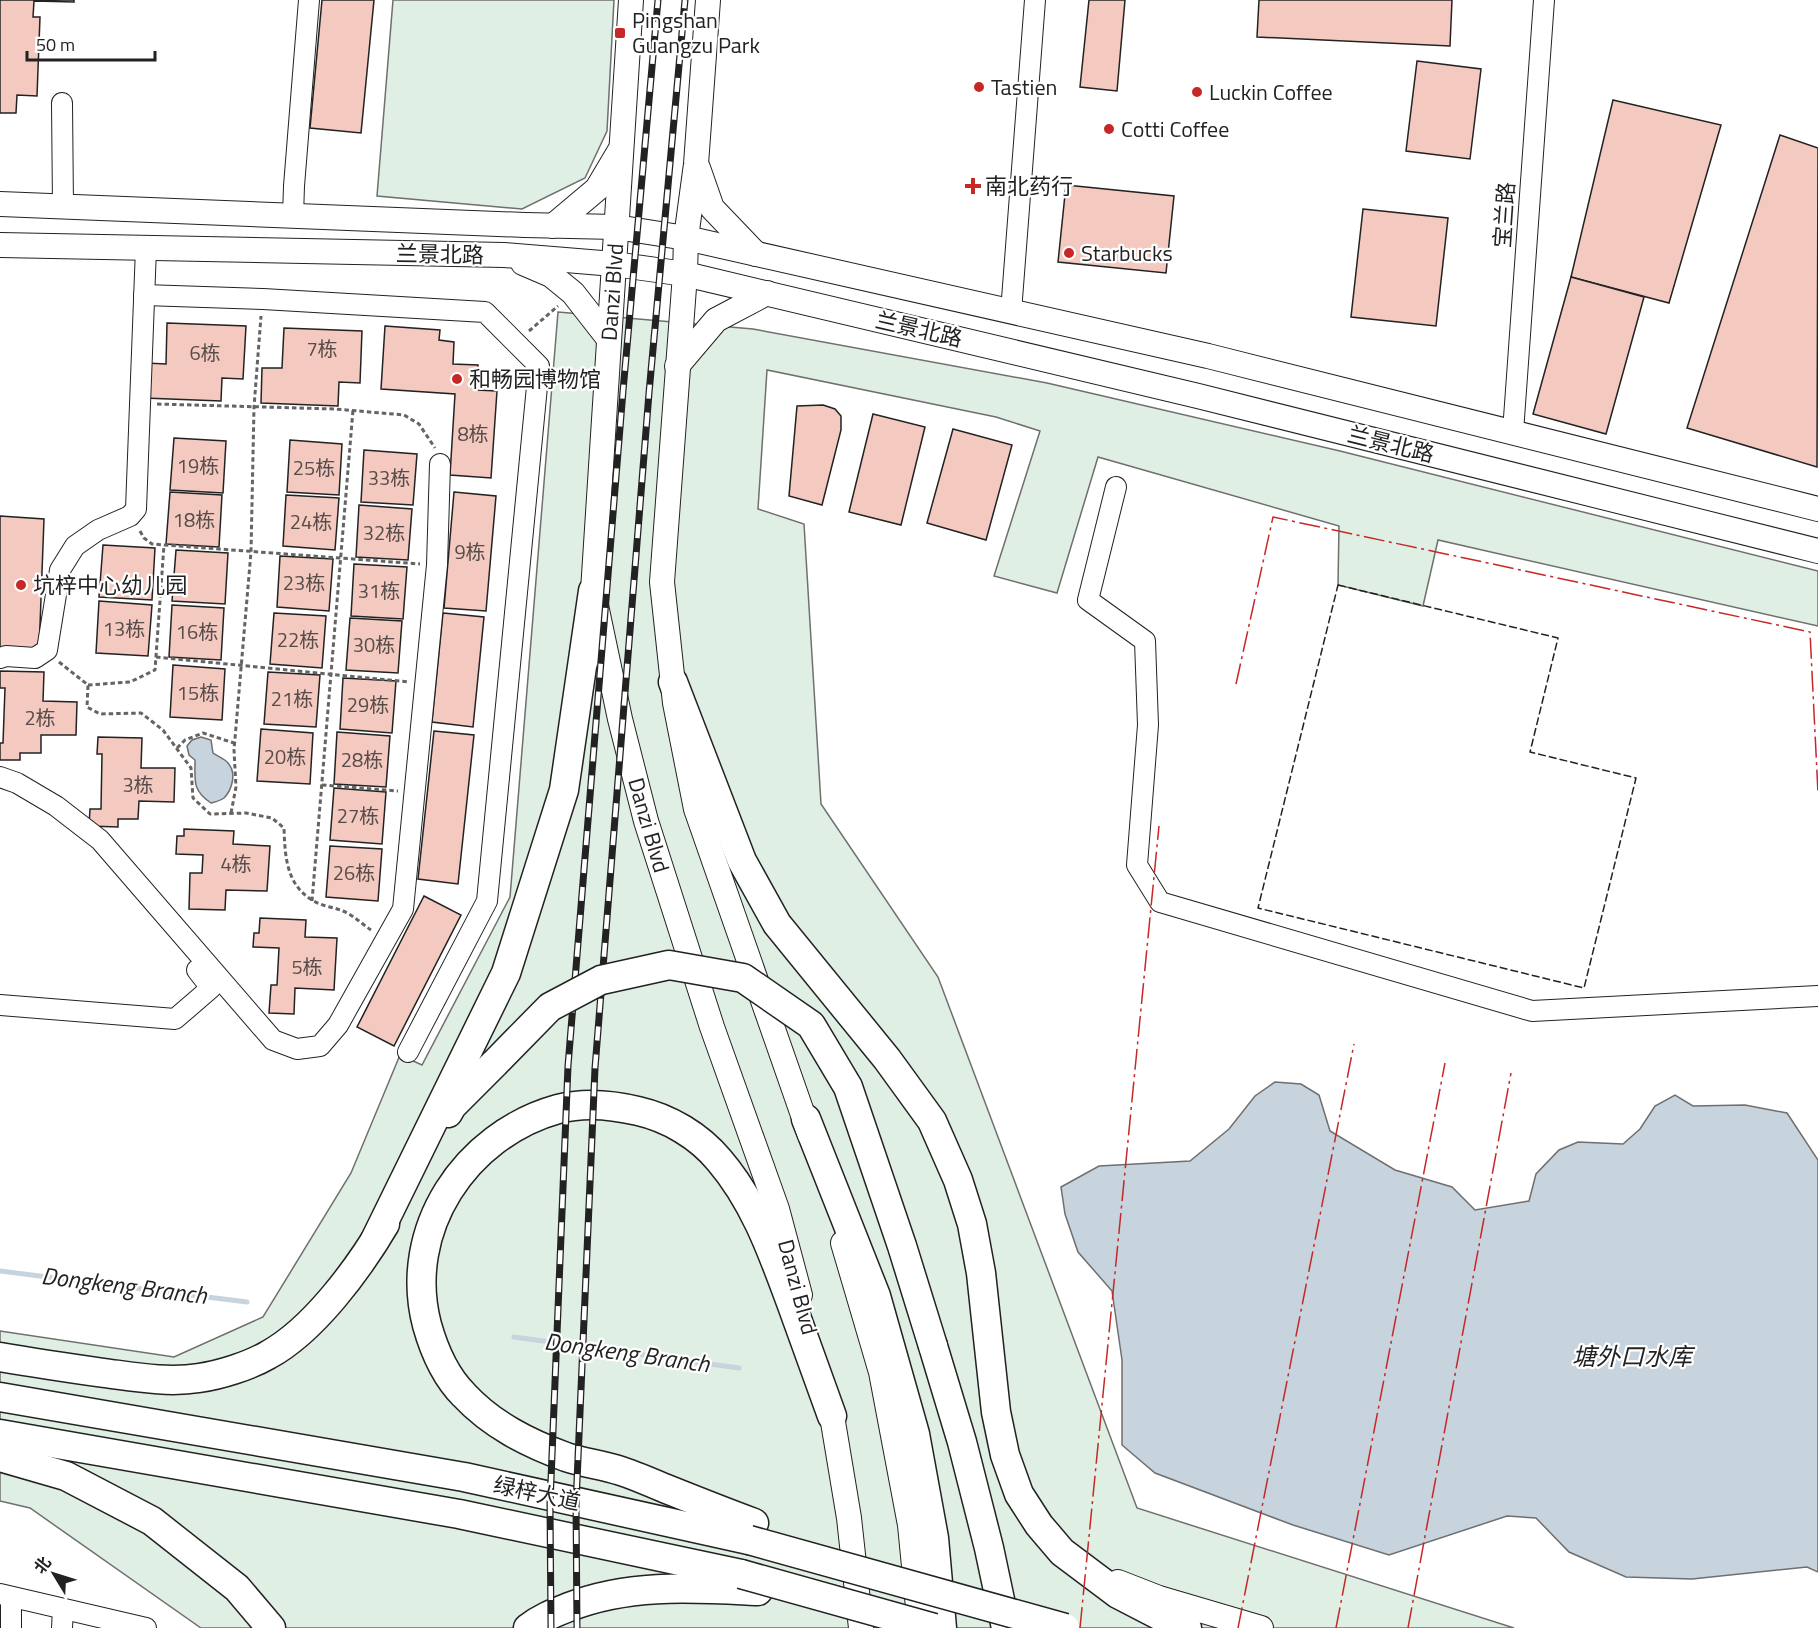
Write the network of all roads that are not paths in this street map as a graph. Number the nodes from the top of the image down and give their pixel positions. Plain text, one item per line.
1 (309, 0) edge
2 (632, 0) edge
3 (708, 0) edge
4 (1035, 0) edge
5 (1544, 0) edge
6 (62, 103) dead end
7 (621, 148) junction
8 (696, 164) junction
9 (0, 204) edge
10 (63, 207) junction
11 (293, 216) junction
12 (479, 223) junction
13 (553, 226) junction
14 (616, 227) junction
15 (686, 238) junction
16 (0, 245) edge
17 (146, 248) junction
18 (756, 254) junction
19 (478, 255) junction
20 (504, 255) junction
21 (614, 264) junction
22 (685, 274) junction
23 (767, 293) junction
24 (144, 296) junction
25 (1011, 312) junction
26 (609, 339) junction
27 (677, 366) junction
28 (1513, 432) junction
29 (440, 464) road end
30 (1116, 487) dead end
31 (1818, 509) edge
32 (1818, 551) edge
33 (593, 591) junction
34 (0, 658) edge
35 (673, 682) junction
36 (0, 777) edge
37 (0, 789) edge
38 (1818, 996) edge
39 (0, 1005) edge
40 (408, 1052) dead end
41 (806, 1119) junction
42 (375, 1240) junction
43 (0, 1357) edge
44 (0, 1397) edge
45 (832, 1416) junction
46 (0, 1434) edge
47 (0, 1456) edge
48 (752, 1532) junction
49 (1062, 1552) junction
50 (738, 1582) junction
51 (5, 1595) edge
52 (62, 1618) edge
53 (109, 1624) edge
54 (11, 1628) edge
55 (146, 1628) edge
56 (271, 1628) edge
57 (528, 1628) edge
58 (861, 1628) edge
59 (920, 1628) edge
60 (934, 1628) edge
61 (942, 1628) edge
62 (1006, 1628) edge
63 (1065, 1628) edge
64 (1187, 1628) edge
65 (1261, 1628) edge

1 - 11 street
2 - 7 main road, Danzi Blvd
3 - 8 main road
4 - 25 street
5 - 28 street, 宝兰路
6 - 10 street
7 - 13 main road
7 - 14 main road, Danzi Blvd
8 - 15 main road
8 - 18 main road
9 - 10 main road, 兰景北路
10 - 11 main road, 兰景北路
11 - 12 main road, 兰景北路
12 - 13 main road, 兰景北路
12 - 19 main road
13 - 14 main road, 兰景北路
14 - 15 main road, 兰景北路
14 - 21 main road, Danzi Blvd
15 - 18 main road, 兰景北路
15 - 22 main road
16 - 17 main road, 兰景北路
17 - 19 main road, 兰景北路
17 - 24 street
18 - 25 main road, 兰景北路
19 - 20 main road, 兰景北路
20 - 21 main road, 兰景北路
20 - 26 main road
21 - 22 main road, 兰景北路
21 - 26 main road, Danzi Blvd
22 - 23 main road, 兰景北路
22 - 27 main road
23 - 27 main road
23 - 32 main road, 兰景北路
24 - 34 street
24 - 40 street
25 - 28 main road, 兰景北路
26 - 33 main road, Danzi Blvd
27 - 35 main road
28 - 31 main road, 兰景北路
29 - 36 street
30 - 38 street
33 - 42 highway
33 - 45 main road, Danzi Blvd
35 - 41 main road
35 - 49 highway
37 - 39 street
41 - 59 main road
41 - 61 highway
42 - 43 highway
42 - 62 highway, bridge
44 - 48 highway, 绿梓大道
45 - 48 highway
45 - 58 main road, Danzi Blvd
46 - 50 highway, 绿梓大道
47 - 56 highway
48 - 63 highway, 绿梓大道, bridge
49 - 64 highway
49 - 65 main road
50 - 57 highway
50 - 60 highway, 绿梓大道, bridge
51 - 52 street
51 - 54 street
52 - 53 street
53 - 55 street

